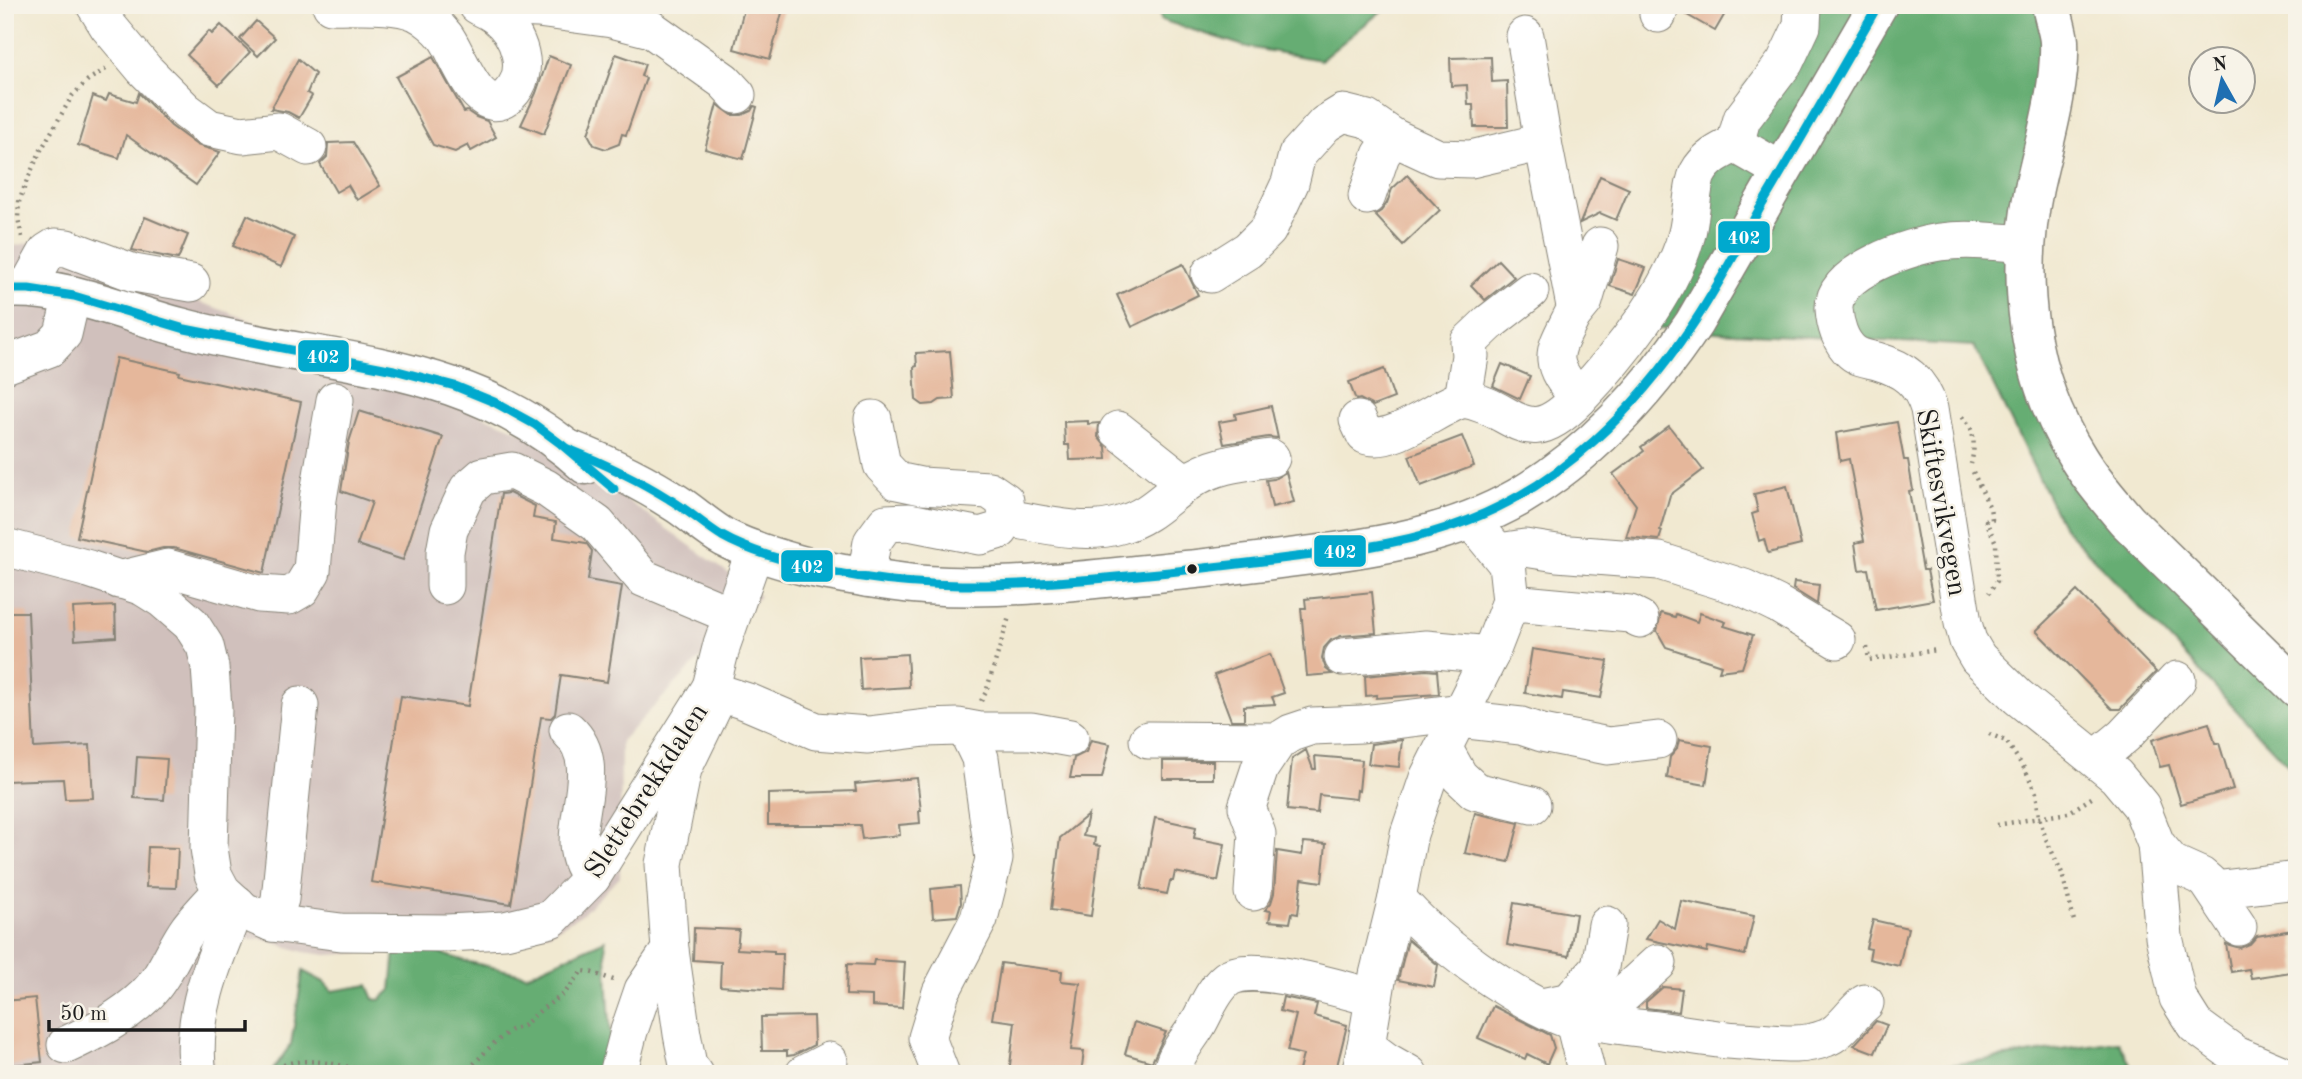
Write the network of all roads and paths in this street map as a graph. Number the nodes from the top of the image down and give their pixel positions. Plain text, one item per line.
1 (95, 5) edge
2 (331, 5) edge
3 (1803, 5) edge
4 (1878, 5) edge
5 (2051, 5) edge
6 (486, 10) edge
7 (1525, 36) dead end
8 (130, 53) junction
9 (737, 95) dead end
10 (1393, 136) junction
11 (1543, 142) junction
12 (1735, 144) junction
13 (307, 147) dead end
14 (1782, 171) junction
15 (1367, 196) dead end
16 (2026, 244) junction
17 (1600, 246) dead end
18 (47, 252) junction
19 (1210, 274) dead end
20 (191, 283) dead end
21 (16, 289) edge
22 (1530, 291) dead end
23 (72, 295) junction
24 (1574, 313) junction
25 (5, 365) edge
26 (1579, 398) junction
27 (1463, 399) junction
28 (335, 401) dead end
29 (873, 419) dead end
30 (1359, 420) dead end
31 (1118, 430) dead end
32 (1270, 458) dead end
33 (1188, 482) junction
34 (1007, 519) junction
35 (1471, 520) junction
36 (738, 543) junction
37 (5, 547) edge
38 (1499, 552) junction
39 (866, 578) junction
40 (119, 580) junction
41 (445, 586) dead end
42 (736, 601) junction
43 (1511, 601) junction
44 (1009, 617) dead end
45 (1640, 619) dead end
46 (1838, 640) dead end
47 (1947, 652) dead end
48 (1490, 655) junction
49 (1343, 657) dead end
50 (1875, 659) dead end
51 (2177, 680) dead end
52 (711, 687) junction
53 (2297, 688) edge
54 (300, 705) dead end
55 (1455, 727) junction
56 (966, 729) junction
57 (568, 730) dead end
58 (1989, 734) dead end
59 (1070, 738) dead end
60 (1148, 740) dead end
61 (1658, 740) dead end
62 (1278, 741) junction
63 (2099, 775) junction
64 (1532, 805) dead end
65 (2039, 817) junction
66 (1997, 825) dead end
67 (2156, 844) junction
68 (592, 877) junction
69 (2297, 880) edge
70 (2214, 890) junction
71 (1253, 892) dead end
72 (230, 897) junction
73 (1397, 898) junction
74 (2074, 921) dead end
75 (272, 923) junction
76 (1608, 925) dead end
77 (2238, 927) dead end
78 (670, 950) junction
79 (1658, 963) dead end
80 (643, 990) junction
81 (1374, 998) junction
82 (1865, 1003) dead end
83 (1557, 1014) junction
84 (66, 1045) dead end
85 (1754, 1057) edge
86 (1363, 1060) edge
87 (1172, 1071) dead end
88 (198, 1074) edge
89 (273, 1074) edge
90 (379, 1074) edge
91 (464, 1074) edge
92 (618, 1074) edge
93 (695, 1074) edge
94 (941, 1074) edge
95 (1409, 1074) edge
96 (1587, 1074) edge
97 (2280, 1074) edge

1 - 8 street
2 - 6 street
3 - 12 street
4 - 14 main road
5 - 16 main road
6 - 9 street
7 - 11 street
8 - 13 street
8 - 18 path
10 - 11 street
10 - 15 street
10 - 19 street
11 - 24 street
12 - 14 street
12 - 26 street
14 - 35 main road
16 - 53 main road
16 - 63 street, Skiftesvikvegen
17 - 24 street
18 - 20 street
18 - 21 street
21 - 23 main road
22 - 27 street
23 - 25 street
23 - 36 main road
24 - 26 street
26 - 27 street
27 - 30 street
28 - 40 street
29 - 34 street
31 - 33 street
32 - 33 street
33 - 34 street
34 - 39 street
35 - 38 street
35 - 39 main road
36 - 39 main road
36 - 42 street
37 - 40 street
38 - 43 street
38 - 46 street
40 - 72 street
41 - 42 street
42 - 52 street
43 - 45 street
43 - 48 street
44 - 56 path
47 - 50 path
48 - 49 street
48 - 55 street
51 - 63 street
52 - 56 street
52 - 68 street, Slettebrekkdalen
52 - 78 street
54 - 75 street
55 - 61 street
55 - 62 street
55 - 64 street
55 - 73 street
56 - 59 street
56 - 94 street
57 - 68 street
58 - 65 path
60 - 62 street
62 - 71 street
63 - 65 path
63 - 67 street, Skiftesvikvegen
65 - 66 path
65 - 74 path
67 - 70 street, Skiftesvikvegen
67 - 97 street, Skiftesvikvegen
68 - 75 street, Slettebrekkdalen
69 - 70 street
70 - 77 street, Skiftesvikvegen
72 - 75 street, Slettebrekkdalen
72 - 84 street
72 - 88 street
73 - 81 street
73 - 83 street
76 - 83 street
78 - 80 street
78 - 93 street
79 - 83 street
80 - 91 path
80 - 92 street
81 - 86 street
81 - 87 street
82 - 85 street
83 - 85 street
83 - 96 street
86 - 95 street
89 - 90 path

